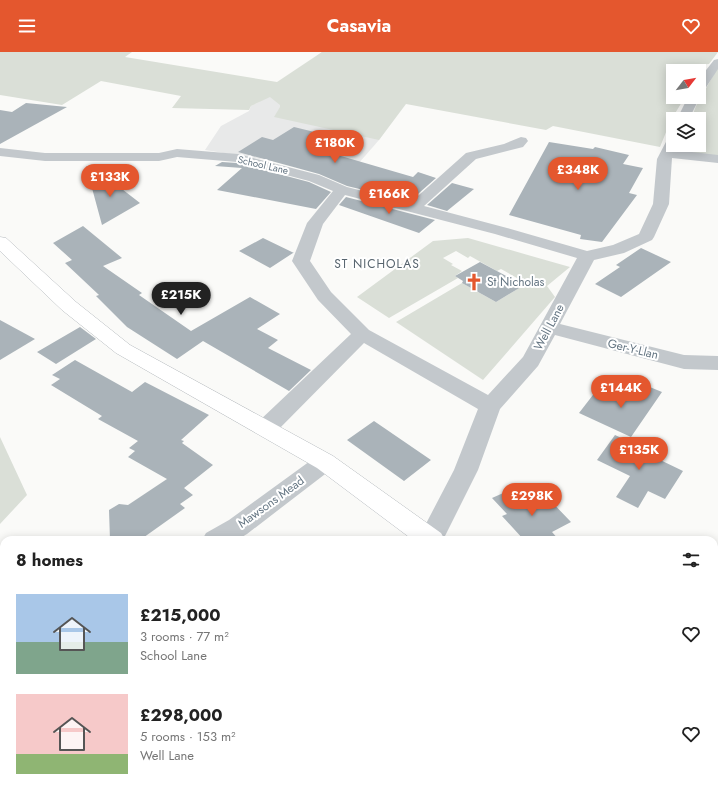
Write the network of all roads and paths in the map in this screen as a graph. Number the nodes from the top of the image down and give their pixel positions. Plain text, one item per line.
1 (718, 62) edge
2 (706, 77) edge
3 (521, 142) dead end
4 (0, 152) edge
5 (668, 152) edge
6 (690, 152) edge
7 (718, 159) edge
8 (342, 190) junction
9 (412, 209) junction
10 (0, 242) edge
11 (587, 256) junction
12 (548, 327) junction
13 (362, 334) junction
14 (718, 363) edge
15 (490, 406) junction
16 (266, 428) junction
17 (325, 462) junction
18 (222, 536) edge
19 (426, 536) edge
20 (433, 536) edge

1 - 2 street
3 - 9 street
4 - 8 street, School Lane
5 - 11 street
6 - 7 street
8 - 9 street, School Lane
8 - 13 street
9 - 11 street, School Lane
10 - 16 main road
11 - 12 street, Well Lane
12 - 14 street, Ger-Y-Llan
12 - 15 street, Well Lane
13 - 15 street
13 - 16 street
15 - 20 street, Well Lane
16 - 17 main road
17 - 18 street, Mawsons Mead
17 - 19 main road

